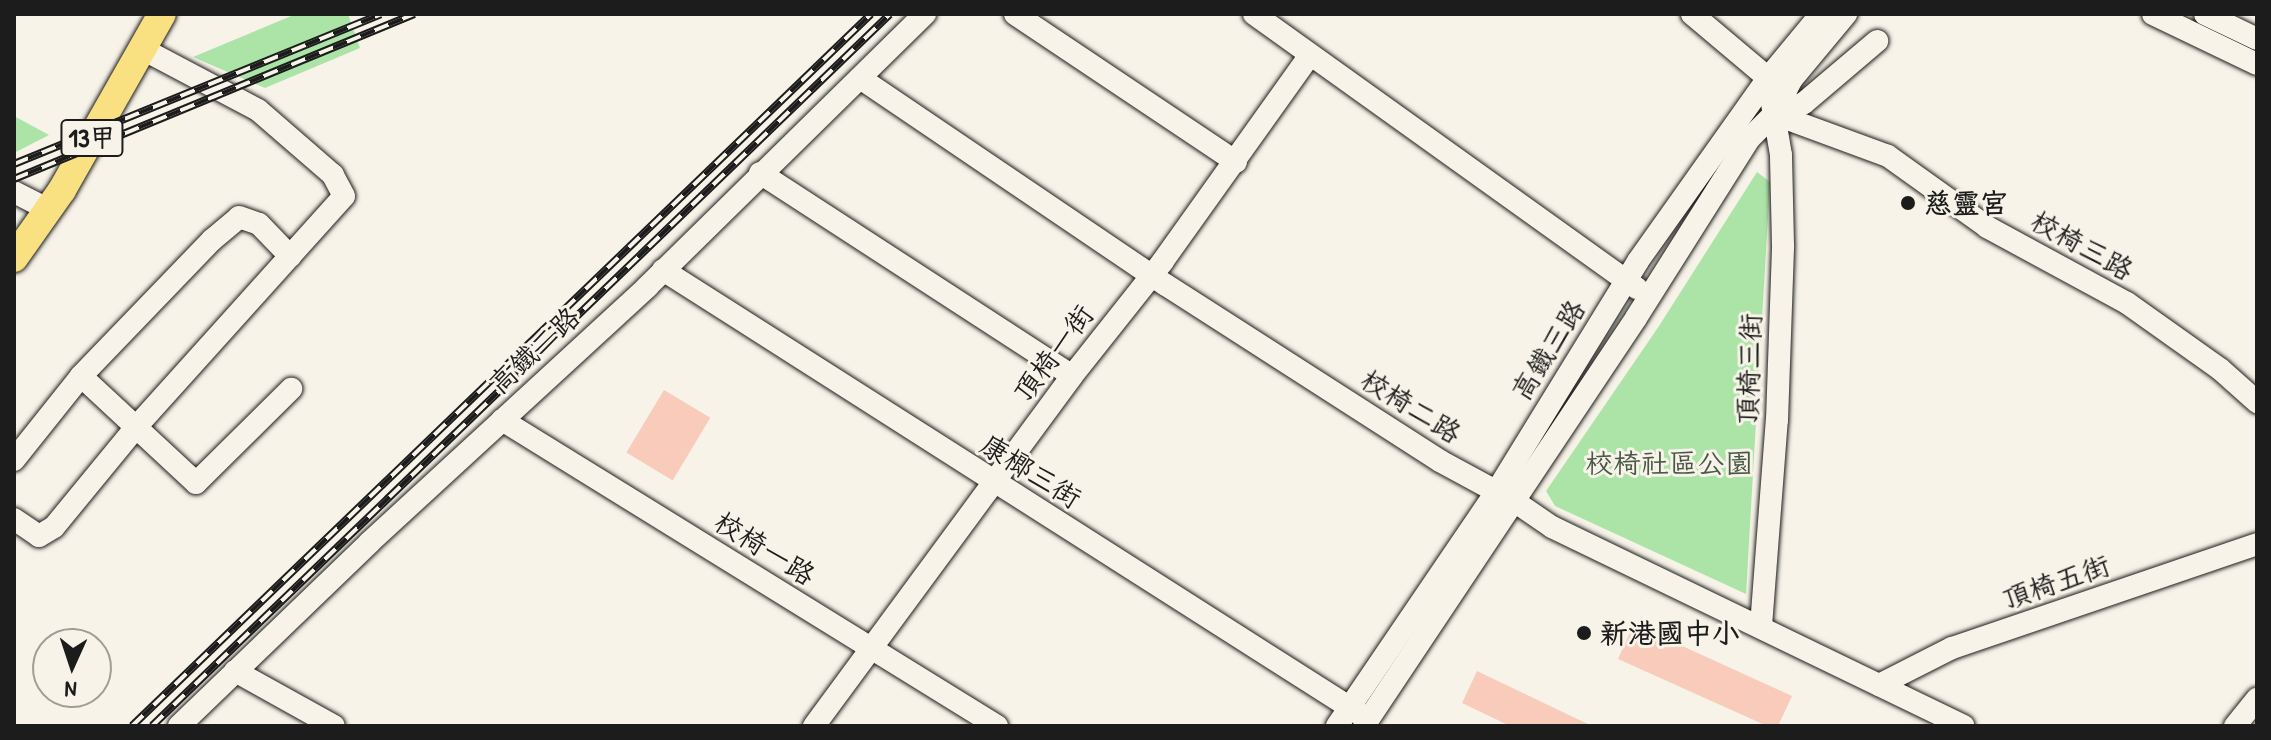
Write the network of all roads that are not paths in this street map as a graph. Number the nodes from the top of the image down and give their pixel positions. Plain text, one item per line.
1 (162, 14) edge
2 (925, 14) edge
3 (1015, 14) edge
4 (1254, 14) edge
5 (1692, 14) edge
6 (1821, 14) edge
7 (1846, 14) edge
8 (2153, 14) edge
9 (2205, 14) edge
10 (2257, 39) edge
11 (1877, 41) dead end
12 (143, 49) junction
13 (1310, 55) junction
14 (2257, 64) edge
15 (860, 78) junction
16 (1768, 78) junction
17 (1774, 114) junction
18 (1236, 162) junction
19 (760, 173) junction
20 (14, 192) edge
21 (48, 209) junction
22 (290, 256) junction
23 (14, 258) edge
24 (663, 270) junction
25 (1151, 275) junction
26 (1627, 280) junction
27 (1649, 297) junction
28 (81, 376) junction
29 (1072, 376) junction
30 (291, 389) dead end
31 (2257, 402) edge
32 (502, 420) junction
33 (137, 426) junction
34 (14, 460) edge
35 (993, 483) junction
36 (1505, 496) junction
37 (14, 519) edge
38 (2257, 544) edge
39 (1761, 626) junction
40 (869, 648) junction
41 (235, 671) junction
42 (1879, 685) junction
43 (2257, 699) edge
44 (1343, 716) edge
45 (1366, 723) edge
46 (179, 726) edge
47 (334, 726) edge
48 (814, 726) edge
49 (997, 726) edge
50 (1963, 726) edge
51 (2235, 726) edge

1 - 12 main road, 13甲
2 - 15 street, 高鐵二路
3 - 18 street
4 - 13 street
5 - 16 street
6 - 16 street, 高鐵三路
7 - 17 street, 高鐵三路
8 - 14 street
9 - 10 street
11 - 17 street
12 - 21 main road, 13甲
12 - 22 street
13 - 18 street, 頂椅一街
13 - 26 street
15 - 19 street, 高鐵二路
15 - 25 street, 校椅二路
16 - 17 street
16 - 26 street, 高鐵三路
17 - 27 street, 高鐵三路
17 - 31 street, 校椅三路
17 - 39 street, 頂椅三街
18 - 25 street, 頂椅一街
19 - 24 street, 高鐵二路
19 - 29 street
20 - 21 street
21 - 23 main road, 13甲
22 - 28 street
22 - 33 street
24 - 32 street, 高鐵二路
24 - 35 street, 康榔三街
25 - 29 street, 頂椅一街
25 - 36 street, 校椅二路
26 - 27 street
26 - 36 street, 高鐵三路
27 - 36 street, 高鐵三路
28 - 33 street
28 - 34 street
29 - 35 street, 頂椅一街
30 - 33 street
32 - 40 street, 校椅一路
32 - 41 street, 高鐵二路
33 - 37 street
35 - 40 street, 頂椅一街
35 - 44 street, 康榔三街
36 - 39 street, 校椅二路
36 - 44 street, 高鐵三路
36 - 45 street, 高鐵三路
38 - 42 street, 頂椅五街
39 - 42 street, 校椅二路
40 - 48 street, 頂椅一街
40 - 49 street, 校椅一路
41 - 46 street, 高鐵二路
41 - 47 street
42 - 50 street, 校椅二路
43 - 51 street
44 - 45 street, 康榔三街

